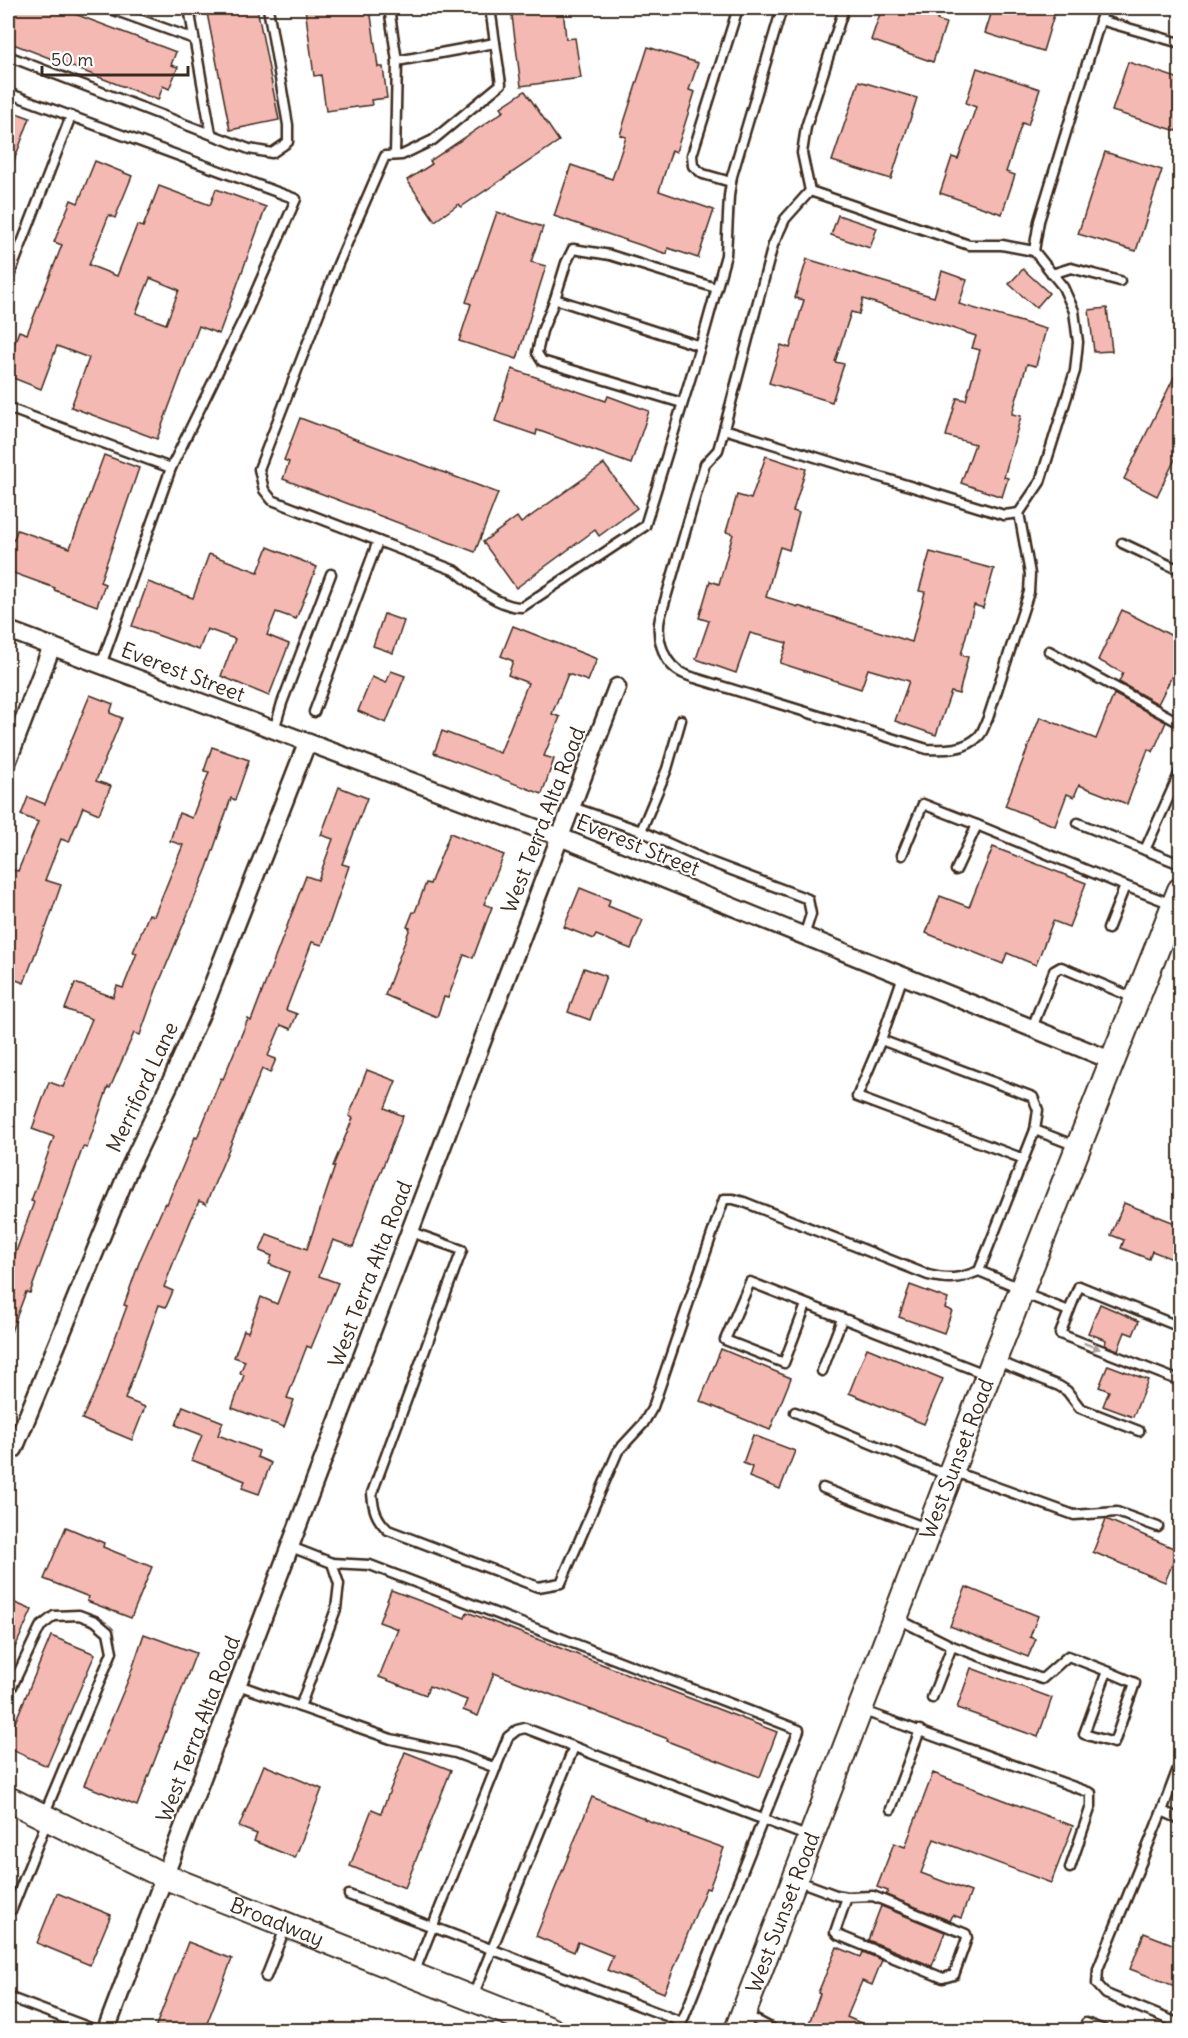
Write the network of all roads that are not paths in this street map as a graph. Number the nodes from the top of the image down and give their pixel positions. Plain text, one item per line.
1 (108, 8) edge
2 (189, 8) edge
3 (268, 8) edge
4 (389, 8) edge
5 (490, 8) edge
6 (738, 8) edge
7 (782, 8) edge
8 (844, 8) edge
9 (1104, 8) edge
10 (1100, 20) junction
11 (194, 39) junction
12 (495, 43) junction
13 (1180, 43) edge
14 (8, 56) edge
15 (398, 62) junction
16 (8, 93) edge
17 (71, 116) junction
18 (211, 134) junction
19 (395, 155) junction
20 (731, 182) junction
21 (810, 191) junction
22 (1034, 251) junction
23 (1052, 274) junction
24 (8, 279) edge
25 (1120, 280) dead end
26 (716, 288) junction
27 (555, 298) junction
28 (700, 346) junction
29 (682, 403) junction
30 (8, 408) edge
31 (724, 429) junction
32 (171, 468) junction
33 (1019, 513) junction
34 (378, 541) junction
35 (1122, 543) dead end
36 (1180, 567) edge
37 (330, 574) dead end
38 (8, 630) edge
39 (52, 646) junction
40 (1049, 651) dead end
41 (100, 665) junction
42 (617, 687) dead end
43 (314, 712) dead end
44 (681, 720) dead end
45 (1180, 723) edge
46 (274, 730) junction
47 (307, 743) junction
48 (8, 760) edge
49 (1180, 772) edge
50 (572, 807) junction
51 (1078, 823) dead end
52 (977, 825) junction
53 (641, 831) junction
54 (560, 837) junction
55 (1145, 850) junction
56 (903, 855) dead end
57 (1180, 864) edge
58 (956, 870) dead end
59 (1125, 886) junction
60 (1178, 897) edge
61 (1108, 928) dead end
62 (804, 936) junction
63 (903, 976) junction
64 (1137, 1000) junction
65 (1032, 1028) junction
66 (880, 1040) junction
67 (1113, 1061) junction
68 (1035, 1130) junction
69 (1079, 1147) junction
70 (1024, 1159) junction
71 (411, 1232) junction
72 (979, 1271) junction
73 (1022, 1291) junction
74 (806, 1305) junction
75 (1069, 1311) junction
76 (842, 1319) junction
77 (1180, 1327) edge
78 (991, 1368) junction
79 (822, 1371) dead end
80 (1180, 1381) edge
81 (795, 1412) dead end
82 (1139, 1431) dead end
83 (11, 1447) edge
84 (951, 1474) junction
85 (823, 1488) dead end
86 (1158, 1527) dead end
87 (930, 1529) junction
88 (291, 1547) junction
89 (332, 1563) junction
90 (896, 1618) junction
91 (952, 1646) junction
92 (1107, 1671) junction
93 (238, 1685) junction
94 (8, 1695) edge
95 (932, 1698) dead end
96 (300, 1707) junction
97 (860, 1710) junction
98 (920, 1730) junction
99 (574, 1747) junction
100 (1180, 1763) edge
101 (496, 1768) junction
102 (8, 1799) edge
103 (891, 1809) dead end
104 (1162, 1811) junction
105 (46, 1817) junction
106 (1180, 1819) edge
107 (764, 1820) junction
108 (812, 1838) junction
109 (1070, 1868) dead end
110 (166, 1877) junction
111 (796, 1880) junction
112 (349, 1895) dead end
113 (847, 1897) junction
114 (12, 1909) dead end
115 (286, 1925) junction
116 (432, 1928) junction
117 (492, 1951) junction
118 (413, 1976) junction
119 (266, 1977) dead end
120 (8, 1997) edge
121 (472, 1999) junction
122 (741, 2022) edge
123 (1086, 2023) dead end
124 (1180, 2024) edge
125 (96, 2031) edge
126 (106, 2031) edge
127 (551, 2031) edge
128 (775, 2031) edge
129 (1104, 2031) edge

1 - 11 lane
2 - 11 lane
3 - 18 lane
4 - 15 lane
5 - 12 lane
6 - 20 lane
7 - 20 lane
8 - 21 lane
9 - 10 lane
10 - 13 lane
10 - 22 lane
11 - 18 lane
12 - 15 lane
12 - 19 lane
14 - 18 lane
15 - 19 lane
16 - 17 lane
17 - 24 lane
17 - 32 lane
19 - 34 lane
20 - 26 lane
21 - 22 lane
21 - 31 lane
22 - 23 lane
23 - 25 lane
23 - 33 lane
26 - 27 lane
26 - 28 lane
27 - 28 lane
27 - 29 lane
28 - 29 lane
29 - 34 lane
30 - 32 lane
31 - 33 lane
31 - 33 lane
32 - 41 lane
34 - 43 lane
35 - 36 lane
37 - 46 lane
38 - 39 street, Everest Street
39 - 41 street, Everest Street
39 - 48 street
40 - 45 lane
41 - 46 street, Everest Street
42 - 50 street, West Terra Alta Road
44 - 53 lane
46 - 47 street, Everest Street
47 - 54 street, Everest Street
47 - 83 street, Merriford Lane
49 - 55 lane
50 - 53 lane
50 - 54 street, West Terra Alta Road
51 - 55 lane
52 - 56 lane
52 - 58 lane
52 - 59 lane
53 - 62 lane
54 - 62 street, Everest Street
54 - 71 street, West Terra Alta Road
55 - 57 lane
59 - 60 lane
59 - 61 lane
60 - 64 main road, West Sunset Road
62 - 63 street, Everest Street
63 - 65 street, Everest Street
63 - 66 lane
64 - 65 lane
64 - 67 main road, West Sunset Road
65 - 67 street, Everest Street
66 - 68 lane
66 - 70 lane
67 - 69 main road, West Sunset Road
68 - 69 lane
68 - 70 lane
69 - 73 main road, West Sunset Road
70 - 72 lane
71 - 72 lane
71 - 88 street, West Terra Alta Road
72 - 73 lane
73 - 75 lane
73 - 78 main road, West Sunset Road
74 - 74 lane
74 - 76 lane
75 - 77 lane
75 -> 80 lane
76 - 78 lane
76 - 79 lane
78 - 82 lane
78 - 84 main road, West Sunset Road
81 - 84 lane
84 - 86 lane
84 - 87 main road, West Sunset Road
85 - 87 lane
87 - 90 main road, West Sunset Road
88 - 89 lane
88 - 93 street, West Terra Alta Road
89 - 96 lane
89 - 107 lane
90 - 91 lane
90 - 97 main road, West Sunset Road
91 - 92 lane
91 - 95 lane
92 - 92 lane
93 - 96 lane
93 - 110 street, West Terra Alta Road
94 - 105 lane
96 - 101 lane
97 - 98 lane
97 - 108 main road, West Sunset Road
98 - 103 lane
98 - 109 lane
99 - 101 lane
99 - 107 lane
99 - 117 lane
100 - 104 lane
101 - 116 lane
102 - 105 main road, Broadway
104 - 106 lane
104 - 124 lane
105 - 110 main road, Broadway
105 - 114 lane
107 - 108 lane
107 - 117 lane
108 - 111 main road, West Sunset Road
110 - 115 main road, Broadway
110 - 126 street, West Terra Alta Road
111 - 113 lane
111 - 122 main road, West Sunset Road
112 - 116 lane
113 - 113 lane
115 - 118 main road, Broadway
115 - 119 lane
116 - 117 lane
116 - 118 lane
117 - 121 lane
118 - 121 main road, Broadway
120 - 125 lane
121 - 127 main road, Broadway
122 - 128 lane
123 - 129 lane

